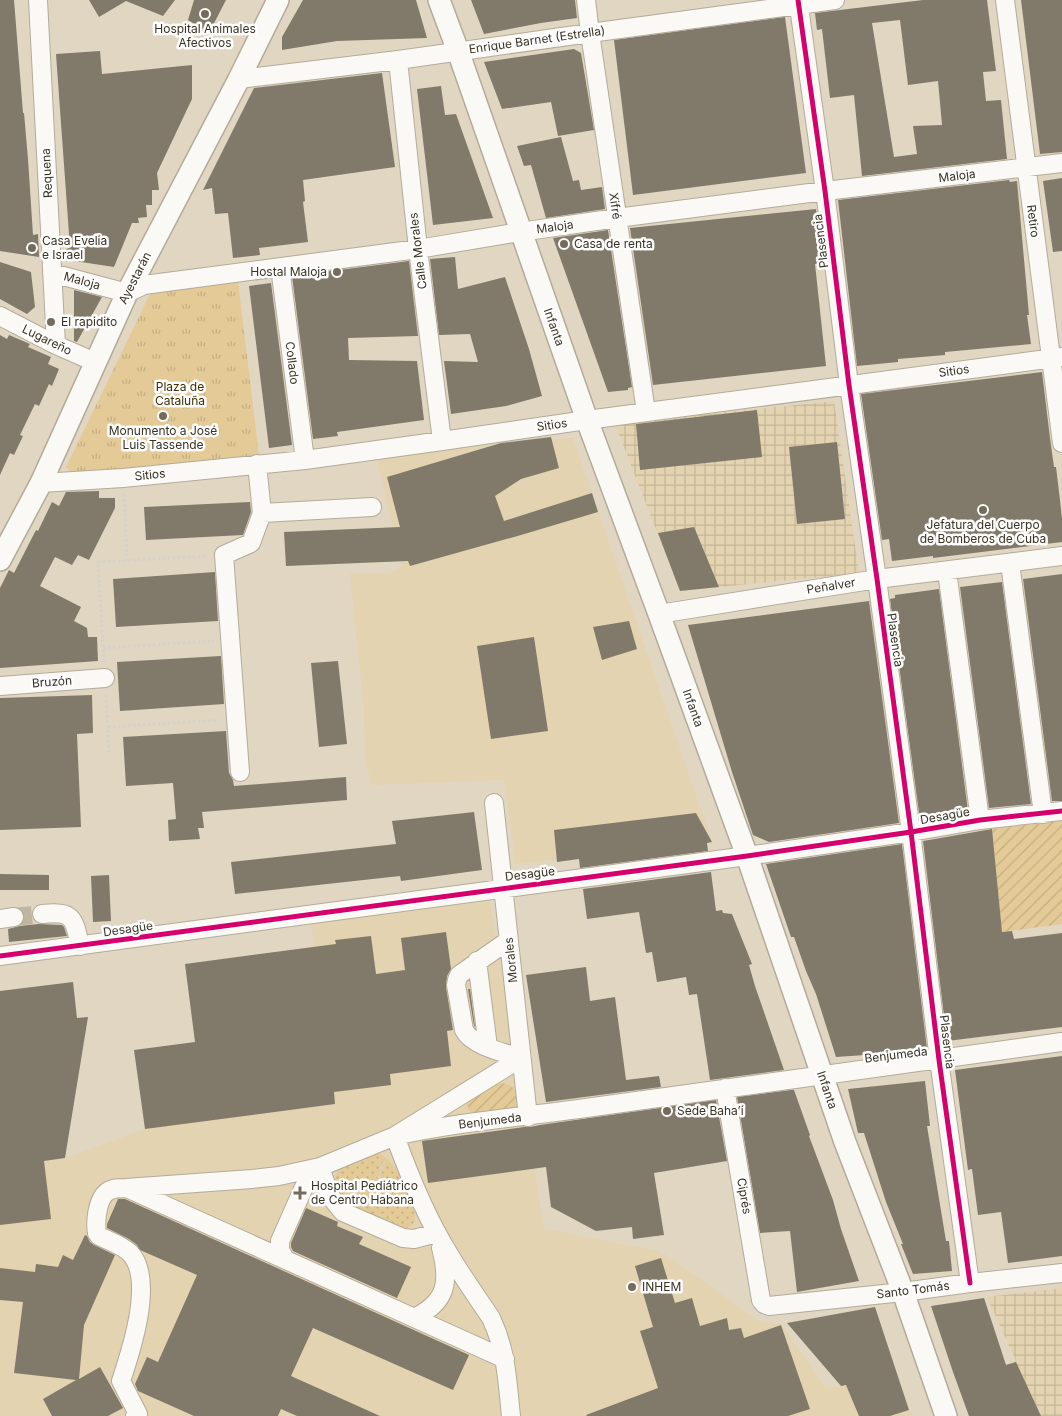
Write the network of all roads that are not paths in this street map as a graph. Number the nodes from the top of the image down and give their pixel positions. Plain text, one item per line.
1 (38, 0) edge
2 (278, 0) edge
3 (438, 0) edge
4 (586, 0) edge
5 (835, 0) edge
6 (1004, 0) edge
7 (798, 3) edge
8 (590, 32) junction
9 (458, 51) junction
10 (398, 60) junction
11 (239, 79) junction
12 (1062, 163) edge
13 (1026, 168) junction
14 (825, 191) junction
15 (617, 218) junction
16 (520, 232) junction
17 (418, 249) junction
18 (280, 267) junction
19 (52, 273) junction
20 (127, 293) junction
21 (0, 316) edge
22 (56, 345) junction
23 (1057, 357) edge
24 (95, 362) junction
25 (849, 385) junction
26 (646, 412) junction
27 (587, 420) junction
28 (442, 442) junction
29 (1062, 443) edge
30 (305, 460) junction
31 (257, 464) junction
32 (41, 483) junction
33 (372, 507) dead end
34 (262, 513) junction
35 (6, 537) edge
36 (1062, 556) edge
37 (0, 560) edge
38 (1010, 563) junction
39 (947, 571) junction
40 (877, 578) junction
41 (659, 614) junction
42 (105, 678) road end
43 (0, 686) edge
44 (240, 772) dead end
45 (494, 803) dead end
46 (1062, 811) edge
47 (1043, 814) junction
48 (980, 820) junction
49 (911, 832) junction
50 (747, 856) junction
51 (503, 888) junction
52 (42, 914) tunnel mouth
53 (509, 940) junction
54 (80, 946) junction
55 (0, 956) edge
56 (477, 961) junction
57 (1062, 1042) edge
58 (488, 1048) junction
59 (521, 1058) junction
60 (938, 1060) junction
61 (822, 1075) junction
62 (725, 1088) junction
63 (528, 1117) junction
64 (394, 1136) junction
65 (320, 1167) junction
66 (126, 1188) junction
67 (437, 1234) junction
68 (285, 1259) junction
69 (1062, 1272) edge
70 (970, 1283) junction
71 (903, 1292) junction
72 (764, 1304) joint
73 (414, 1318) junction
74 (505, 1359) junction
75 (135, 1416) edge
76 (511, 1416) edge
77 (946, 1416) edge

1 - 19 street, Requena
2 - 11 main road, Ayestarán
3 - 9 main road, Infanta
4 - 8 street, Xifré
5 - 7 street, Enrique Barnet (Estrella)
6 - 13 street, Retiro
7 - 8 street, Enrique Barnet (Estrella)
7 - 14 street, Plasencia
8 - 9 street, Enrique Barnet (Estrella)
8 - 15 street, Xifré
9 - 10 street, Enrique Barnet (Estrella)
9 - 16 main road, Infanta
10 - 11 street, Enrique Barnet (Estrella)
10 - 17 street, Calle Morales
11 - 20 main road, Ayestarán
12 - 13 street, Maloja
13 - 14 street, Maloja
13 - 23 street, Retiro
14 - 15 street, Maloja
14 - 25 street, Plasencia
15 - 16 street, Maloja
15 - 26 street, Xifré
16 - 17 street, Maloja
16 - 27 main road, Infanta
17 - 18 street, Maloja
17 - 28 street, Calle Morales
18 - 20 street, Maloja
18 - 30 street, Collado
19 - 20 street, Maloja
19 - 22 street, Requena
20 - 24 main road, Ayestarán
21 - 22 street, Lugareño
22 - 24 street, Lugareño
23 - 25 street, Sitios
23 - 29 street, Retiro
24 - 32 main road, Ayestarán
25 - 26 street, Sitios
25 - 40 street, Plasencia
26 - 27 street, Sitios
27 - 28 street, Sitios
27 - 41 main road, Infanta
28 - 30 street, Sitios
30 - 31 street, Sitios
31 - 32 street, Sitios
31 - 34 street
32 - 35 main road, Ayestarán
33 - 34 street
34 - 44 street
35 - 37 main road, Ayestarán
36 - 38 street, Peñalver
38 - 39 street, Peñalver
38 - 47 street
39 - 40 street, Peñalver
39 - 48 street
40 - 41 street, Peñalver
40 - 49 street, Plasencia
41 - 50 main road, Infanta
42 - 43 street, Bruzón
45 - 51 street, Morales
46 - 47 street, Desagüe
47 - 48 street, Desagüe
48 - 49 street, Desagüe
49 - 50 street, Desagüe
49 - 60 street, Plasencia
50 - 51 street, Desagüe
50 - 61 main road, Infanta
51 - 53 street, Morales
51 - 54 street, Desagüe
52 - 54 street
53 - 56 street
53 - 59 street, Morales
54 - 55 street, Desagüe
56 - 58 street
56 - 58 street
57 - 60 street, Benjumeda
58 - 59 street
59 - 63 street, Morales
59 - 64 street
60 - 61 street, Benjumeda
60 - 70 street, Plasencia
61 - 62 street, Benjumeda
61 - 71 main road, Infanta
62 - 63 street, Benjumeda
62 - 72 street, Ciprés
63 - 64 street, Benjumeda
64 - 65 street
64 - 67 street
65 - 66 street
65 - 67 street
65 - 68 street
66 - 68 street
66 - 75 street
67 - 73 street
67 - 74 street
68 - 73 street
69 - 70 street, Santo Tomás
70 - 71 street, Santo Tomás
71 - 72 street, Santo Tomás
71 - 77 main road, Infanta
73 - 74 street
74 - 76 street

